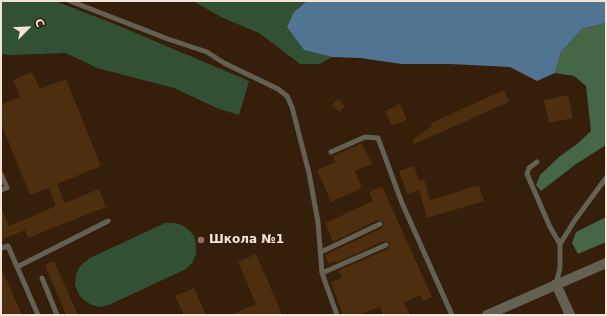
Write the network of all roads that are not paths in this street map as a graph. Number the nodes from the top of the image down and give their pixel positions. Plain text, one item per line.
1 (70, 1) edge
2 (331, 152) dead end
3 (537, 162) dead end
4 (1, 174) edge
5 (606, 178) edge
6 (1, 190) edge
7 (108, 221) dead end
8 (380, 224) dead end
9 (560, 244) junction
10 (386, 245) dead end
11 (1, 248) edge
12 (321, 252) junction
13 (606, 263) edge
14 (17, 267) junction
15 (322, 273) junction
16 (42, 278) dead end
17 (556, 284) junction
18 (38, 315) edge
19 (57, 315) edge
20 (336, 315) edge
21 (452, 315) edge
22 (487, 315) edge
23 (570, 315) edge

1 - 12 lane
2 - 21 lane
3 - 9 lane
4 - 6 lane
5 - 9 lane
7 - 14 lane
8 - 12 lane
9 - 17 lane
10 - 15 lane
11 - 14 lane
12 - 15 lane
13 - 17 street
14 - 18 lane
15 - 20 lane
16 - 19 lane
17 - 22 street
17 - 23 street

